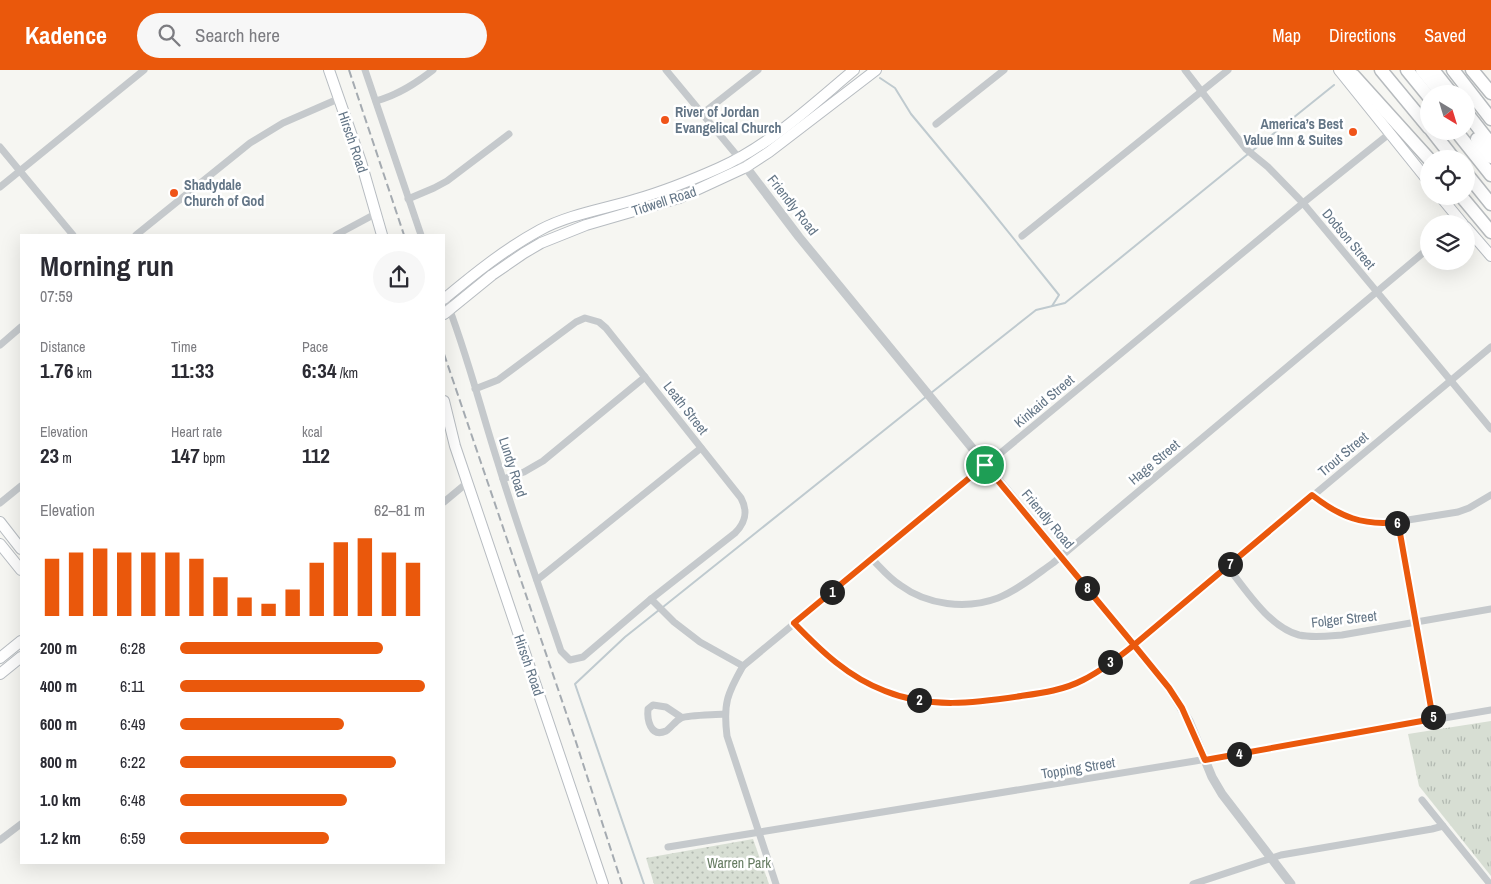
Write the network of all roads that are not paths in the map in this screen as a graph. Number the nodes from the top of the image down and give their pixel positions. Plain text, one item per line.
1 (144, 70) edge
2 (329, 70) edge
3 (365, 70) edge
4 (433, 70) edge
5 (666, 70) edge
6 (758, 70) edge
7 (854, 70) edge
8 (876, 70) edge
9 (1004, 70) edge
10 (1184, 70) edge
11 (1228, 70) edge
12 (1340, 70) edge
13 (1381, 70) edge
14 (1407, 70) edge
15 (1416, 70) edge
16 (1422, 70) edge
17 (1433, 70) edge
18 (1453, 70) edge
19 (1472, 70) edge
20 (1428, 85) edge
21 (1434, 85) edge
22 (1445, 85) edge
23 (1420, 86) edge
24 (1201, 91) junction
25 (827, 93) junction
26 (1491, 93) edge
27 (338, 99) junction
28 (834, 101) junction
29 (376, 102) junction
30 (702, 114) junction
31 (1420, 117) edge
32 (1491, 118) edge
33 (936, 124) dead end
34 (1475, 129) edge
35 (509, 134) dead end
36 (1389, 134) junction
37 (1439, 140) edge
38 (1463, 140) edge
39 (1483, 144) edge
40 (0, 147) edge
41 (1421, 150) edge
42 (1447, 150) edge
43 (1491, 157) edge
44 (739, 158) junction
45 (1491, 164) edge
46 (746, 167) junction
47 (1420, 171) edge
48 (20, 172) junction
49 (1491, 175) edge
50 (1475, 185) edge
51 (0, 187) edge
52 (408, 199) junction
53 (1303, 203) junction
54 (638, 204) junction
55 (1491, 204) edge
56 (1447, 205) edge
57 (1468, 205) edge
58 (377, 213) junction
59 (1455, 215) edge
60 (537, 232) junction
61 (1491, 232) edge
62 (72, 234) edge
63 (137, 234) edge
64 (338, 234) edge
65 (384, 234) edge
66 (421, 234) edge
67 (1022, 236) dead end
68 (1475, 238) edge
69 (541, 243) junction
70 (1420, 255) edge
71 (1491, 256) edge
72 (1377, 291) junction
73 (445, 296) edge
74 (447, 311) edge
75 (20, 329) edge
76 (0, 345) edge
77 (1491, 347) edge
78 (645, 377) junction
79 (1451, 380) junction
80 (475, 389) junction
81 (445, 405) edge
82 (445, 423) edge
83 (1491, 429) edge
84 (456, 446) junction
85 (701, 448) junction
86 (985, 465) junction
87 (503, 479) junction
88 (468, 482) junction
89 (20, 487) edge
90 (1312, 495) junction
91 (1491, 495) edge
92 (445, 501) edge
93 (0, 503) edge
94 (0, 522) edge
95 (1398, 522) junction
96 (0, 544) edge
97 (20, 548) edge
98 (1061, 556) junction
99 (872, 559) junction
100 (1227, 566) junction
101 (20, 569) edge
102 (537, 580) junction
103 (654, 601) junction
104 (1491, 609) edge
105 (1417, 622) junction
106 (794, 623) junction
107 (20, 642) edge
108 (1134, 645) junction
109 (0, 658) edge
110 (20, 658) edge
111 (743, 666) junction
112 (0, 674) edge
113 (1491, 710) edge
114 (724, 714) junction
115 (681, 717) junction
116 (1433, 719) junction
117 (1205, 760) junction
118 (1422, 800) dead end
119 (20, 825) edge
120 (1443, 826) junction
121 (758, 833) junction
122 (0, 840) edge
123 (668, 847) dead end
124 (1270, 858) junction
125 (603, 884) edge
126 (776, 884) edge
127 (1193, 884) edge
128 (1291, 884) edge
129 (1490, 884) edge

1 - 48 street
2 - 27 main road, Hirsch Road
3 - 29 street
4 - 29 street
5 - 30 street, Friendly Road
6 - 30 street
7 - 25 main road, Tidwell Road
8 - 28 main road, Tidwell Road
9 - 33 street
10 - 24 street, Dodson Street
11 - 24 street
12 - 36 main road
12 - 41 highway
13 - 31 highway
14 - 23 highway
15 - 20 highway
16 - 21 highway
17 - 22 highway
18 - 32 highway
19 - 26 highway
24 - 53 street, Dodson Street
24 - 67 street
25 - 28 main road
25 - 44 main road, Tidwell Road
27 - 58 main road, Hirsch Road
27 - 63 street
28 - 46 main road, Tidwell Road
29 - 52 street
30 - 44 street, Friendly Road
34 - 39 highway
35 - 52 street
36 - 47 main road
36 - 53 street, Kinkaid Street
37 - 42 highway
38 - 49 highway
39 - 43 highway
39 - 45 highway
40 - 48 street
44 - 46 street, Friendly Road
44 - 54 main road, Tidwell Road
46 - 54 main road, Tidwell Road
46 - 86 street, Friendly Road
48 - 51 street
48 - 62 street
50 - 55 highway
52 - 66 street
53 - 72 street, Dodson Street
53 - 86 street, Kinkaid Street
54 - 60 main road, Tidwell Road
54 - 69 main road, Tidwell Road
56 - 59 main road
57 - 61 highway
58 - 64 street
58 - 65 main road, Hirsch Road
60 - 69 main road
60 - 73 main road, Tidwell Road
68 - 71 main road
69 - 74 main road, Tidwell Road
70 - 72 street, Hage Street
72 - 79 street, Dodson Street
72 - 98 street, Hage Street
74 - 80 street, Lundy Road
75 - 76 street
77 - 79 street, Trout Street
78 - 80 street, Leath Street
78 - 85 street, Leath Street
78 - 87 street
79 - 83 street, Dodson Street
79 - 90 street, Trout Street
80 - 87 street, Lundy Road
81 - 84 main road, Hirsch Road
82 - 84 main road, Hirsch Road
84 - 88 main road, Hirsch Road
85 - 102 street
85 - 103 street, Leath Street
86 - 98 street, Friendly Road
86 - 99 street, Kinkaid Street
87 - 102 street, Lundy Road
88 - 92 street
88 - 125 main road, Hirsch Road
89 - 93 street
90 - 95 street
90 - 100 street, Trout Street
91 - 95 street
94 - 97 main road
95 - 105 street
96 - 101 main road
98 - 99 street, Hage Street
98 - 108 street, Friendly Road
99 - 106 street, Kinkaid Street
100 - 105 street, Folger Street
100 - 108 street, Trout Street
102 - 103 street, Lundy Road
103 - 111 street
104 - 105 street, Folger Street
105 - 116 street
106 - 108 street, Trout Street
106 - 111 street, Kinkaid Street
107 - 109 main road
108 - 117 street, Friendly Road
110 - 112 main road
111 - 114 street, Kinkaid Street
113 - 116 street, Topping Street
114 - 115 street
114 - 121 street
115 - 115 street
116 - 117 street, Topping Street
117 - 121 street, Topping Street
117 - 124 street, Friendly Road
118 - 120 street
119 - 122 street
120 - 124 street
120 - 129 street
121 - 123 street, Topping Street
121 - 126 street
124 - 127 street
124 - 128 street, Friendly Road

